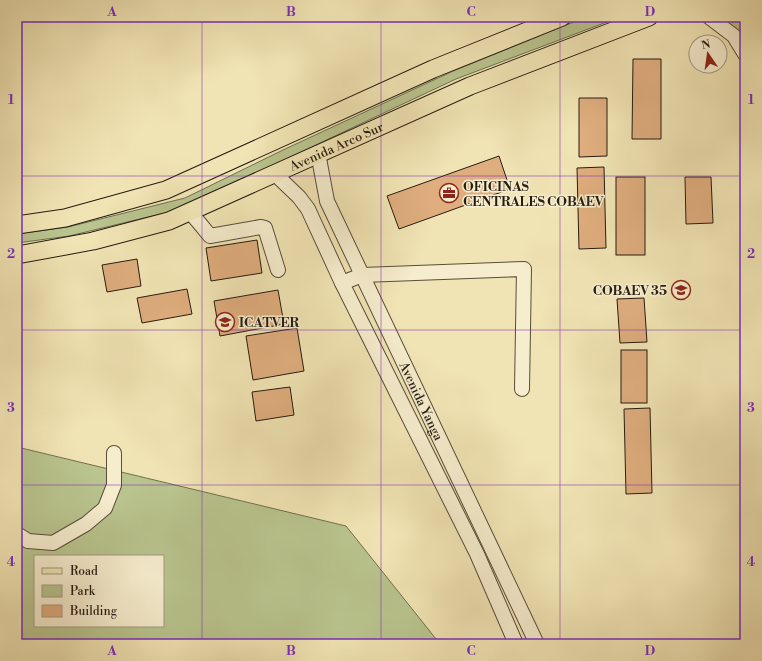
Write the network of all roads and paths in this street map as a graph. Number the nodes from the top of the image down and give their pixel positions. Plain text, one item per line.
1 (562, 17) edge
2 (649, 17) edge
3 (709, 17) edge
4 (745, 54) edge
5 (318, 153) junction
6 (275, 174) junction
7 (328, 201) junction
8 (308, 208) junction
9 (190, 212) junction
10 (17, 224) edge
11 (17, 255) edge
12 (278, 270) dead end
13 (362, 275) junction
14 (342, 283) junction
15 (522, 389) dead end
16 (114, 454) dead end
17 (17, 534) edge
18 (516, 644) edge
19 (537, 644) edge

1 - 10 main road
2 - 5 main road, Avenida Arco Sur
3 - 4 street
5 - 6 main road, Avenida Arco Sur
5 - 7 street, Avenida Yanga
6 - 8 street, Avenida Yanga
6 - 9 main road, Avenida Arco Sur
7 - 8 street
7 - 13 street, Avenida Yanga
8 - 14 street, Avenida Yanga
9 - 11 main road, Avenida Arco Sur
9 - 12 street
13 - 14 street
13 - 15 street
13 - 19 street, Avenida Yanga
14 - 18 street, Avenida Yanga
16 - 17 street

